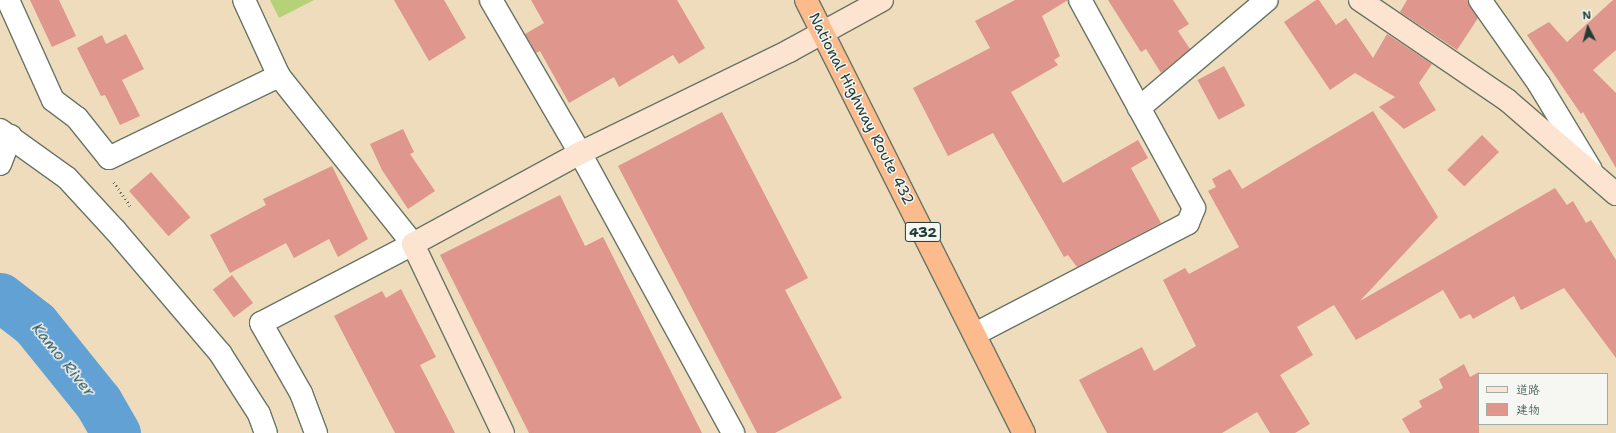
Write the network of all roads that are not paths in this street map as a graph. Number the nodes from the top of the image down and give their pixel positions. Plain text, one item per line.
1 (8, 0) edge
2 (244, 0) edge
3 (490, 0) edge
4 (806, 0) edge
5 (882, 0) edge
6 (1080, 0) edge
7 (1267, 0) edge
8 (1360, 0) edge
9 (1480, 0) edge
10 (823, 32) junction
11 (279, 76) junction
12 (1139, 108) junction
13 (5, 133) edge
14 (580, 153) junction
15 (0, 163) edge
16 (1592, 171) junction
17 (1616, 194) edge
18 (413, 244) junction
19 (975, 334) junction
20 (266, 433) edge
21 (316, 433) edge
22 (503, 433) edge
23 (733, 433) edge
24 (1024, 433) edge

1 - 11 street
2 - 11 street
3 - 14 street
4 - 10 highway, National Highway Route 432 / 432
5 - 10 street
6 - 12 street
7 - 12 street
8 - 16 street
9 - 16 street
10 - 14 street
10 - 19 highway, National Highway Route 432 / 432
11 - 18 street
12 - 19 street
13 - 15 street
13 - 20 street
14 - 18 street
14 - 23 street
16 - 17 street
18 - 21 street
18 - 22 street
19 - 24 highway, National Highway Route 432 / 432

